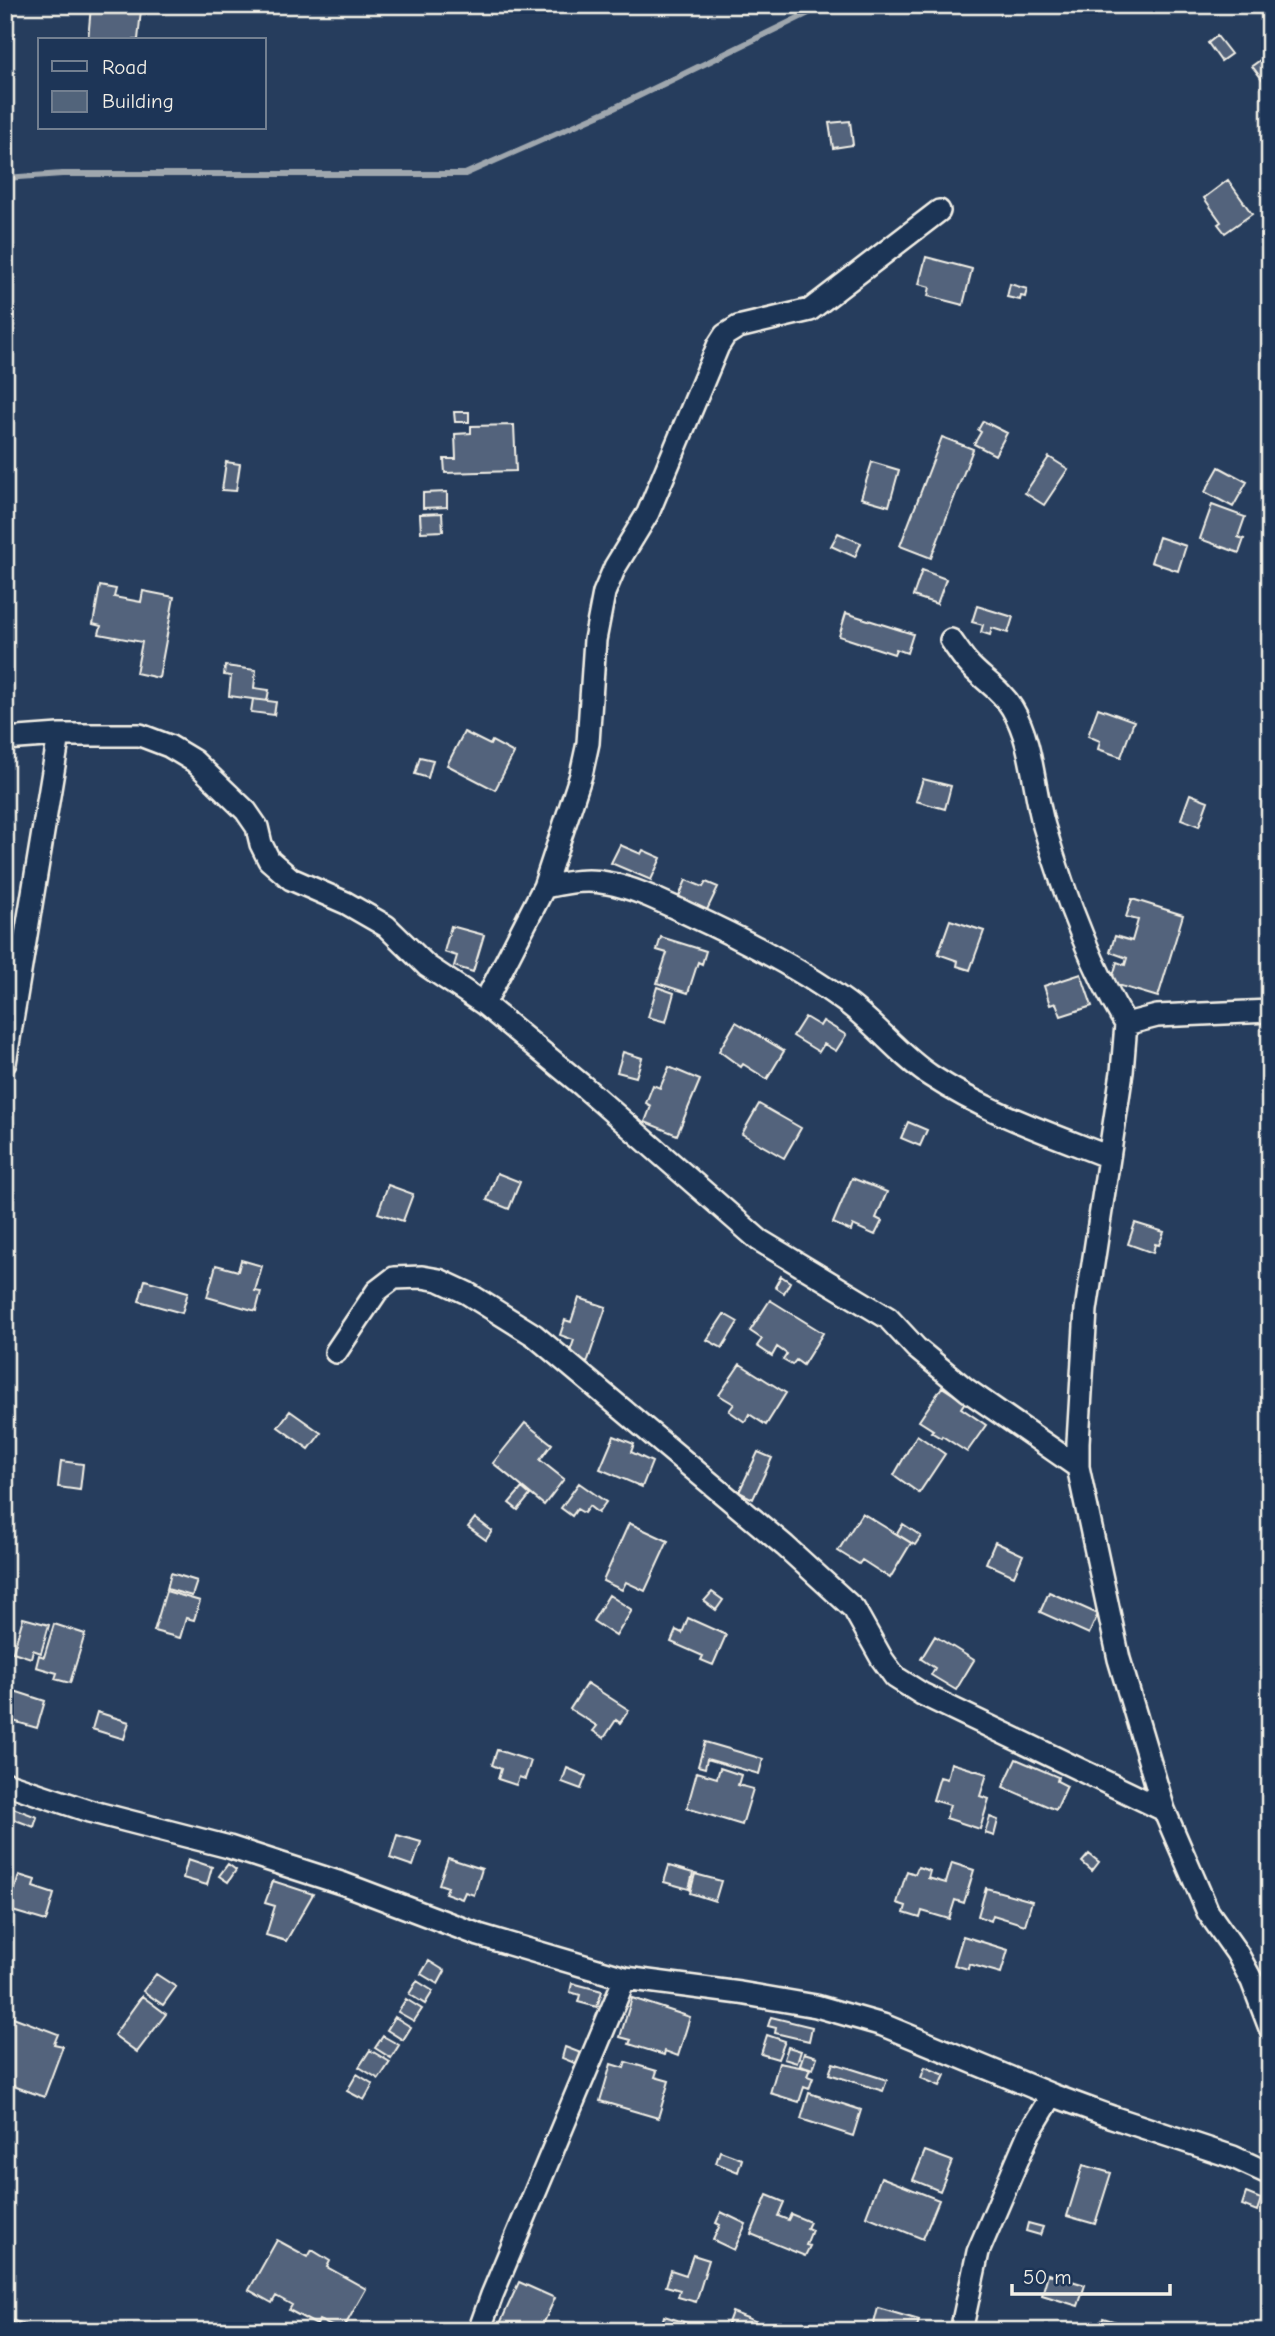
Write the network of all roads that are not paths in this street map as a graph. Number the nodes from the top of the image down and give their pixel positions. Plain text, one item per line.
1 (939, 211) dead end
2 (951, 640) dead end
3 (59, 734) junction
4 (5, 739) edge
5 (544, 887) junction
6 (484, 1004) junction
7 (1270, 1011) edge
8 (1126, 1024) junction
9 (5, 1063) edge
10 (1109, 1157) junction
11 (336, 1352) dead end
12 (1078, 1467) junction
13 (5, 1783) edge
14 (1164, 1810) junction
15 (625, 1978) junction
16 (1270, 2028) edge
17 (1052, 2095) junction
18 (1270, 2174) edge
19 (479, 2331) edge
20 (961, 2331) edge

1 - 5 street
2 - 8 street
3 - 4 street
3 - 6 street
3 - 9 street
5 - 6 street
5 - 10 street
6 - 12 street
7 - 8 street
8 - 10 street
10 - 12 street
11 - 14 street
12 - 14 street
13 - 15 street
14 - 16 street
15 - 17 street
15 - 19 street
17 - 18 street
17 - 20 street

